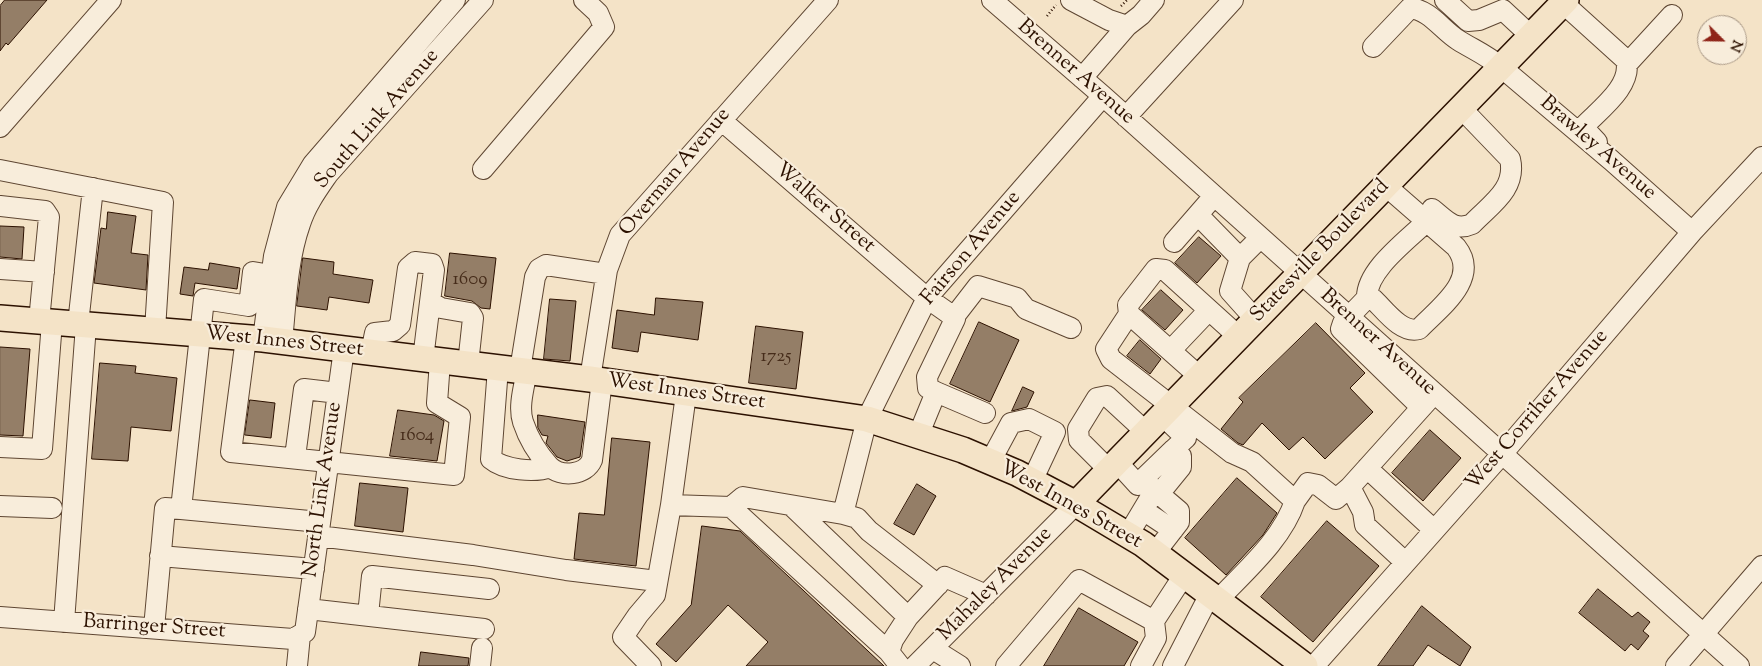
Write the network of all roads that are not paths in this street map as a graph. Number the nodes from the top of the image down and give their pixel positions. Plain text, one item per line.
1 (111, 0) edge
2 (455, 0) edge
3 (483, 0) edge
4 (584, 0) edge
5 (828, 0) edge
6 (992, 0) edge
7 (1071, 0) edge
8 (1154, 0) edge
9 (1233, 0) edge
10 (1445, 0) edge
11 (1561, 2) edge
12 (1672, 15) dead end
13 (1128, 26) junction
14 (1531, 36) junction
15 (1373, 47) dead end
16 (1627, 64) junction
17 (1501, 67) junction
18 (1082, 78) junction
19 (1103, 96) junction
20 (1462, 108) junction
21 (1126, 116) junction
22 (721, 120) junction
23 (0, 127) edge
24 (1762, 157) edge
25 (1611, 160) junction
26 (483, 169) dead end
27 (0, 170) edge
28 (1390, 182) junction
29 (93, 188) junction
30 (1214, 196) junction
31 (0, 206) edge
32 (1198, 215) junction
33 (1427, 221) junction
34 (1692, 232) junction
35 (1260, 238) junction
36 (1174, 242) dead end
37 (1240, 258) junction
38 (0, 269) edge
39 (44, 272) junction
40 (606, 274) junction
41 (1300, 274) junction
42 (272, 275) junction
43 (927, 298) junction
44 (1367, 298) junction
45 (430, 302) junction
46 (1209, 310) junction
47 (1129, 314) junction
48 (954, 316) junction
49 (0, 318) edge
50 (1348, 318) junction
51 (45, 322) junction
52 (82, 325) junction
53 (1071, 328) dead end
54 (1248, 328) junction
55 (155, 330) junction
56 (199, 334) junction
57 (263, 340) junction
58 (344, 349) junction
59 (1170, 350) junction
60 (371, 352) junction
61 (431, 360) junction
62 (468, 364) junction
63 (515, 370) junction
64 (1200, 377) junction
65 (596, 380) junction
66 (936, 392) junction
67 (338, 393) junction
68 (686, 394) junction
69 (1428, 400) junction
70 (985, 413) dead end
71 (867, 419) junction
72 (1154, 424) junction
73 (1055, 432) junction
74 (918, 436) junction
75 (1079, 440) junction
76 (0, 447) edge
77 (1174, 449) junction
78 (1502, 454) junction
79 (295, 457) junction
80 (329, 460) junction
81 (990, 462) junction
82 (1157, 464) junction
83 (1113, 466) junction
84 (550, 467) junction
85 (1367, 468) junction
86 (1032, 482) junction
87 (1153, 488) junction
88 (1350, 488) junction
89 (1295, 501) junction
90 (1076, 504) junction
91 (671, 505) junction
92 (0, 506) edge
93 (792, 506) junction
94 (730, 507) junction
95 (52, 508) dead end
96 (181, 509) junction
97 (1143, 510) junction
98 (843, 514) junction
99 (319, 529) junction
100 (1173, 530) junction
101 (1434, 530) junction
102 (1128, 535) junction
103 (1155, 553) junction
104 (160, 556) junction
105 (1405, 562) junction
106 (1762, 566) edge
107 (314, 569) junction
108 (1184, 575) junction
109 (657, 581) junction
110 (938, 585) junction
111 (489, 589) dead end
112 (986, 595) junction
113 (1214, 597) junction
114 (308, 609) junction
115 (368, 614) junction
116 (0, 616) edge
117 (908, 617) junction
118 (1154, 621) junction
119 (64, 622) junction
120 (154, 628) junction
121 (303, 634) junction
122 (1703, 634) junction
123 (482, 648) edge
124 (932, 649) junction
125 (895, 659) edge
126 (297, 666) edge
127 (651, 666) edge
128 (915, 666) edge
129 (960, 666) edge
130 (1006, 666) edge
131 (1141, 666) edge
132 (1173, 666) edge
133 (1305, 666) edge
134 (1314, 666) edge
135 (1676, 666) edge
136 (1739, 666) edge

1 - 23 street
2 - 42 street, South Link Avenue
3 - 57 street, South Link Avenue
4 - 26 street
5 - 22 street, Overman Avenue
6 - 18 street, Brenner Avenue
7 - 13 street
8 - 13 street
9 - 21 street
10 - 14 street
11 - 14 main road, Statesville Boulevard
11 - 16 street
12 - 16 street
13 - 18 street
14 - 17 main road, Statesville Boulevard
15 - 17 street, Brawley Avenue
16 - 25 street
17 - 20 main road, Statesville Boulevard
17 - 25 street, Brawley Avenue
18 - 19 street, Brenner Avenue
19 - 21 street, Brenner Avenue
19 - 43 street, Fairson Avenue
20 - 28 main road, Statesville Boulevard
20 - 28 street
21 - 30 street, Brenner Avenue
22 - 40 street, Overman Avenue
22 - 43 street, Walker Street
24 - 34 street, West Corriher Avenue
25 - 34 street, Brawley Avenue
27 - 29 street
28 - 33 street
28 - 41 main road, Statesville Boulevard
29 - 52 street
29 - 55 street
30 - 32 street
30 - 35 street, Brenner Avenue
31 - 39 street
32 - 36 street
32 - 37 street
33 - 44 street
33 - 44 street
34 - 78 street, West Corriher Avenue
35 - 37 street
35 - 41 street, Brenner Avenue
37 - 54 street
38 - 39 street
39 - 51 street
40 - 63 street
40 - 65 street, Overman Avenue
41 - 50 street, Brenner Avenue
41 - 54 main road, Statesville Boulevard
42 - 56 street
42 - 57 street, South Link Avenue
43 - 48 street, Walker Street
43 - 71 street, Fairson Avenue
44 - 50 street
45 - 60 street
45 - 61 street
45 - 62 street
46 - 47 street
46 - 54 street
46 - 59 street
47 - 59 street
47 - 72 street
48 - 53 street
48 - 66 street
49 - 51 main road, West Innes Street
50 - 69 street, Brenner Avenue
51 - 52 main road, West Innes Street
51 - 76 street
52 - 55 main road, West Innes Street
52 - 119 street
54 - 64 main road, Statesville Boulevard
55 - 56 main road, West Innes Street
56 - 57 main road, West Innes Street
56 - 96 street
57 - 58 main road, West Innes Street
57 - 79 street
58 - 60 main road, West Innes Street
58 - 67 street, North Link Avenue
59 - 64 street
60 - 61 main road, West Innes Street
61 - 62 main road, West Innes Street
61 - 80 street
62 - 63 main road, West Innes Street
63 - 65 main road, West Innes Street
63 - 84 street
63 - 84 street
64 - 72 main road, Statesville Boulevard
65 - 68 main road, West Innes Street
65 - 84 street, Overman Avenue
66 - 70 street
66 - 74 street
67 - 79 street
67 - 80 street, North Link Avenue
68 - 71 main road, West Innes Street
68 - 91 street
69 - 78 street, Brenner Avenue
69 - 85 street
71 - 74 main road, West Innes Street
71 - 98 street, Fairson Avenue
72 - 75 street
72 - 77 street
72 - 82 street
72 - 83 main road, Statesville Boulevard
72 - 89 street
73 - 75 street
73 - 81 street
73 - 86 street
74 - 81 main road, West Innes Street
75 - 83 street
77 - 82 street
77 - 87 street
78 - 101 street, West Corriher Avenue
78 - 122 street, Brenner Avenue
79 - 80 street
80 - 99 street, North Link Avenue
81 - 86 main road, West Innes Street
82 - 87 street
83 - 87 street
83 - 90 main road, Statesville Boulevard
85 - 88 street
85 - 101 street
86 - 90 main road, West Innes Street
87 - 97 street
87 - 100 street
88 - 89 street
88 - 105 street
89 - 113 street
90 - 102 main road, West Innes Street
90 - 112 street, Mahaley Avenue
91 - 94 street
91 - 109 street
92 - 95 street
93 - 94 street
93 - 98 street
93 - 117 street
94 - 125 street
96 - 99 street
96 - 104 street
97 - 100 street
97 - 102 street
98 - 110 street
99 - 107 street, North Link Avenue
99 - 109 street
100 - 103 street
101 - 105 street, West Corriher Avenue
102 - 103 main road, West Innes Street
103 - 108 main road, West Innes Street
104 - 107 street
104 - 120 street
105 - 134 street, West Corriher Avenue
106 - 122 street
107 - 114 street, North Link Avenue
108 - 113 main road, West Innes Street
108 - 118 street
109 - 127 street
110 - 112 street
110 - 117 street
111 - 115 street
112 - 124 street, Mahaley Avenue
113 - 132 street
113 - 133 main road, West Innes Street
114 - 115 street
114 - 121 street, North Link Avenue
115 - 123 street
116 - 119 street, Barringer Street
117 - 125 street
118 - 130 street
118 - 131 street
119 - 120 street, Barringer Street
120 - 121 street, Barringer Street
121 - 126 street, North Link Avenue
122 - 135 street
122 - 136 street, Brenner Avenue
124 - 128 street, Mahaley Avenue
124 - 129 street

